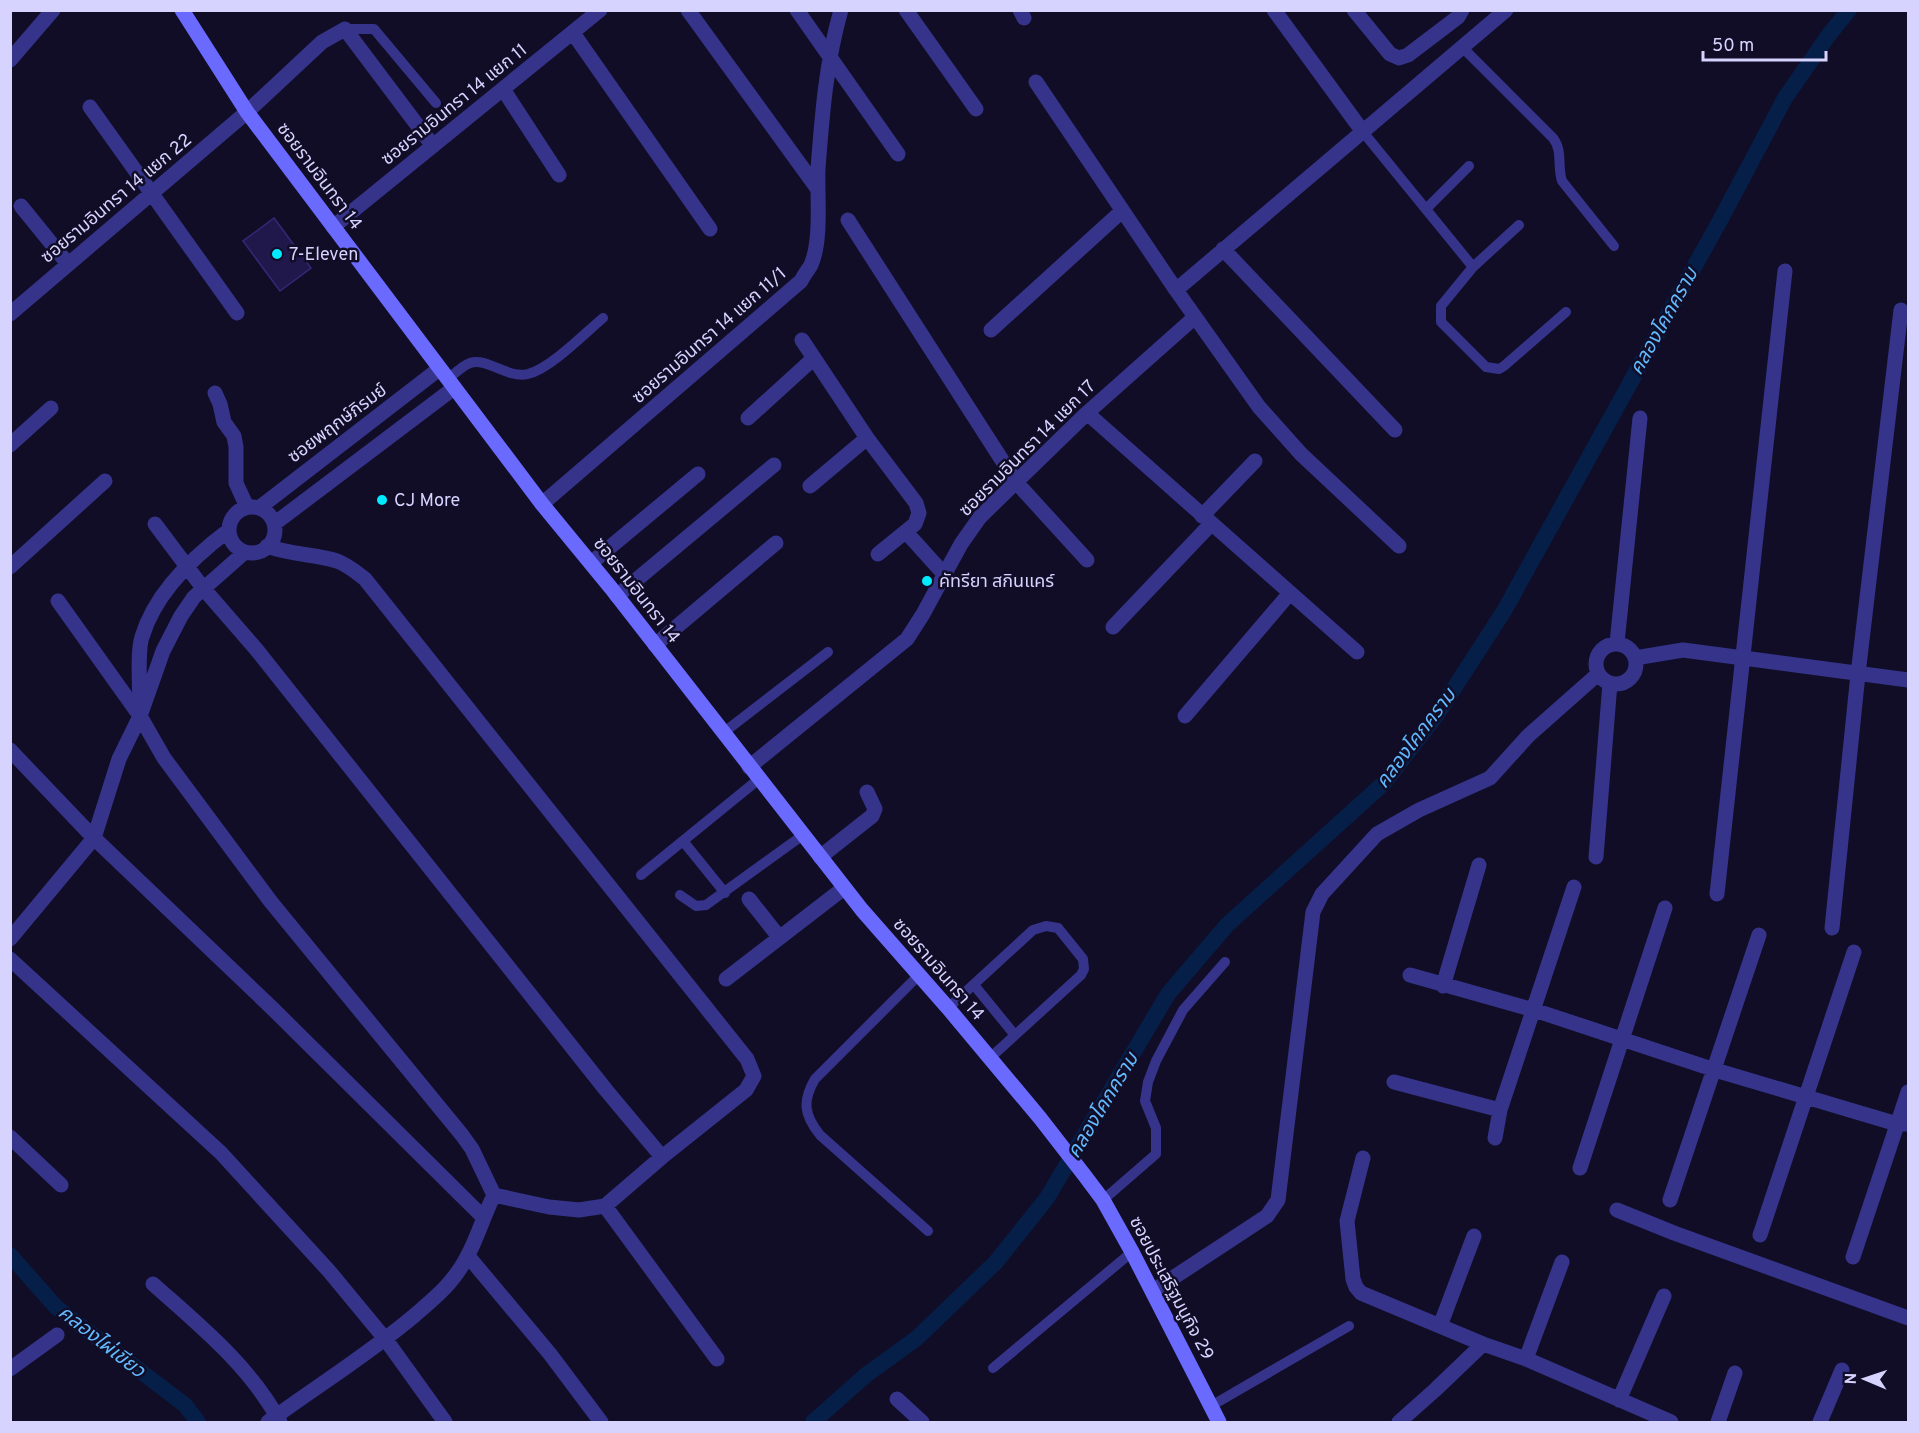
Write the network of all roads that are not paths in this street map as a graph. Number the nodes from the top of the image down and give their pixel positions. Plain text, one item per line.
1 (53, 10) edge
2 (182, 10) edge
3 (600, 10) edge
4 (688, 10) edge
5 (797, 10) edge
6 (841, 10) edge
7 (906, 10) edge
8 (1274, 10) edge
9 (1354, 10) edge
10 (1461, 10) edge
11 (1506, 10) edge
12 (345, 29) junction
13 (573, 33) junction
14 (1463, 48) junction
15 (830, 57) junction
16 (11, 59) edge
17 (1036, 82) dead end
18 (503, 89) junction
19 (436, 104) dead end
20 (90, 106) dead end
21 (976, 109) dead end
22 (247, 112) junction
23 (1364, 132) junction
24 (433, 146) junction
25 (898, 154) dead end
26 (1469, 166) dead end
27 (559, 175) dead end
28 (817, 188) junction
29 (151, 194) junction
30 (21, 206) dead end
31 (1426, 209) junction
32 (1122, 212) junction
33 (848, 220) dead end
34 (1519, 225) dead end
35 (333, 227) junction
36 (711, 229) dead end
37 (1614, 246) dead end
38 (1223, 249) junction
39 (68, 264) junction
40 (1473, 267) junction
41 (1785, 271) dead end
42 (1176, 290) junction
43 (1901, 310) dead end
44 (1566, 312) dead end
45 (237, 313) dead end
46 (10, 314) edge
47 (1195, 317) junction
48 (603, 318) dead end
49 (990, 330) dead end
50 (802, 340) dead end
51 (814, 358) junction
52 (447, 379) junction
53 (215, 393) dead end
54 (51, 408) dead end
55 (1087, 413) junction
56 (748, 418) dead end
57 (1640, 418) dead end
58 (1395, 430) dead end
59 (867, 438) junction
60 (10, 445) edge
61 (1254, 461) dead end
62 (774, 465) dead end
63 (698, 474) dead end
64 (105, 481) dead end
65 (1016, 482) junction
66 (810, 486) dead end
67 (542, 504) junction
68 (253, 507) junction
69 (1207, 520) junction
70 (155, 524) dead end
71 (274, 524) junction
72 (229, 530) junction
73 (906, 532) junction
74 (776, 543) dead end
75 (267, 546) junction
76 (1399, 546) dead end
77 (245, 552) junction
78 (878, 554) dead end
79 (14, 558) edge
80 (1087, 560) dead end
81 (591, 563) junction
82 (187, 566) junction
83 (944, 573) junction
84 (203, 588) junction
85 (1290, 593) junction
86 (617, 596) junction
87 (58, 601) dead end
88 (1113, 627) dead end
89 (1617, 643) junction
90 (655, 645) junction
91 (1357, 651) dead end
92 (828, 652) dead end
93 (1635, 657) junction
94 (1742, 658) junction
95 (1858, 674) junction
96 (1604, 679) junction
97 (1908, 680) edge
98 (140, 716) junction
99 (1185, 716) dead end
100 (723, 733) junction
101 (10, 750) edge
102 (754, 773) junction
103 (867, 792) dead end
104 (803, 835) junction
105 (94, 838) junction
106 (683, 841) junction
107 (1596, 856) dead end
108 (820, 857) junction
109 (1479, 866) dead end
110 (641, 875) dead end
111 (1574, 886) dead end
112 (844, 888) junction
113 (725, 893) junction
114 (1717, 894) dead end
115 (680, 895) dead end
116 (749, 899) dead end
117 (1665, 908) dead end
118 (1832, 928) dead end
119 (1760, 935) dead end
120 (779, 937) junction
121 (10, 939) edge
122 (1854, 952) dead end
123 (10, 959) edge
124 (1225, 962) dead end
125 (919, 975) junction
126 (1410, 975) dead end
127 (726, 979) dead end
128 (974, 985) junction
129 (1443, 986) junction
130 (948, 1008) junction
131 (1534, 1010) junction
132 (1014, 1034) junction
133 (1623, 1039) junction
134 (990, 1058) junction
135 (1715, 1070) junction
136 (1394, 1082) dead end
137 (1908, 1092) edge
138 (1805, 1098) junction
139 (1500, 1110) junction
140 (1903, 1124) edge
141 (10, 1137) edge
142 (1495, 1138) dead end
143 (662, 1157) junction
144 (1363, 1158) dead end
145 (1580, 1168) dead end
146 (1085, 1176) joint
147 (61, 1185) dead end
148 (494, 1195) junction
149 (1102, 1200) junction
150 (1670, 1200) dead end
151 (605, 1206) junction
152 (1617, 1210) dead end
153 (483, 1217) junction
154 (928, 1231) dead end
155 (1760, 1235) dead end
156 (1474, 1236) dead end
157 (1132, 1252) junction
158 (468, 1256) junction
159 (1854, 1257) dead end
160 (1562, 1262) dead end
161 (153, 1284) dead end
162 (1153, 1291) junction
163 (1664, 1296) dead end
164 (1908, 1318) edge
165 (1349, 1326) dead end
166 (1440, 1326) junction
167 (57, 1335) dead end
168 (386, 1340) junction
169 (1483, 1344) junction
170 (717, 1359) dead end
171 (1526, 1359) junction
172 (993, 1368) dead end
173 (10, 1369) edge
174 (1842, 1370) dead end
175 (1736, 1373) dead end
176 (897, 1399) dead end
177 (1620, 1400) junction
178 (1211, 1406) junction
179 (275, 1420) edge
180 (445, 1422) edge
181 (601, 1422) edge
182 (922, 1422) edge
183 (1220, 1422) edge
184 (1399, 1422) edge
185 (1671, 1422) edge
186 (1718, 1422) edge
187 (1820, 1422) edge

1 - 16 street
2 - 22 street, ซอยรามอินทรา 14
3 - 13 street, ซอยรามอินทรา 14 แยก 11
4 - 28 street
5 - 15 street
6 - 15 street, ซอยรามอินทรา 14 แยก 11/1
7 - 21 street
8 - 23 street
9 - 10 street
11 - 14 street
12 - 19 lane
12 - 22 street, ซอยรามอินทรา 14 แยก 22
12 - 24 street
13 - 18 street, ซอยรามอินทรา 14 แยก 11
13 - 36 street
14 - 23 street
14 - 37 lane
15 - 25 street
15 - 28 street, ซอยรามอินทรา 14 แยก 11/1
17 - 32 street
18 - 24 street, ซอยรามอินทรา 14 แยก 11
18 - 27 street
20 - 29 street
22 - 29 street, ซอยรามอินทรา 14 แยก 22
22 - 35 street, ซอยรามอินทรา 14
23 - 31 lane
23 - 38 street
24 - 35 street, ซอยรามอินทรา 14 แยก 11
26 - 31 lane
28 - 67 street, ซอยรามอินทรา 14 แยก 11/1
29 - 39 street, ซอยรามอินทรา 14 แยก 22
29 - 45 street
30 - 39 street
31 - 40 lane
32 - 42 street
32 - 49 street
33 - 65 street
34 - 40 lane
35 - 52 street, ซอยรามอินทรา 14
38 - 42 street
38 - 58 street
39 - 46 street, ซอยรามอินทรา 14 แยก 22
40 - 44 lane
41 - 94 street
42 - 47 street
43 - 95 street
47 - 55 street, ซอยรามอินทรา 14 แยก 17
47 - 76 street
48 - 52 lane
50 - 51 street
51 - 56 street
51 - 59 street
52 - 67 street, ซอยรามอินทรา 14
52 - 68 street, ซอยพฤกษ์ภิรมย์
52 - 71 street
53 - 68 street
54 - 60 street
55 - 65 street, ซอยรามอินทรา 14 แยก 17
55 - 69 street
57 - 89 street
59 - 66 street
59 - 73 street
61 - 69 street
62 - 86 street
63 - 81 street
64 - 79 street
65 - 80 street
65 - 83 street, ซอยรามอินทรา 14 แยก 17
67 - 81 street, ซอยรามอินทรา 14
68 - 71 street
68 - 72 street, ซอยพฤกษ์ภิรมย์
69 - 85 street
69 - 88 street
70 - 82 street
71 - 75 street
72 - 77 street
72 - 82 street, ซอยพฤกษ์ภิรมย์
73 - 78 street
73 - 83 street
74 - 90 street
75 - 77 street, ซอยพฤกษ์ภิรมย์
75 - 143 street
77 - 84 street, ซอยพฤกษ์ภิรมย์
81 - 86 street, ซอยรามอินทรา 14
82 - 84 street
82 - 98 street, ซอยพฤกษ์ภิรมย์
83 - 102 street, ซอยรามอินทรา 14 แยก 17
84 - 98 street, ซอยพฤกษ์ภิรมย์
84 - 143 street
85 - 91 street
85 - 99 street
86 - 90 street, ซอยรามอินทรา 14
87 - 98 street
89 - 93 street
89 - 96 street
90 - 100 street, ซอยรามอินทรา 14
92 - 100 lane
93 - 94 street
93 - 96 street
94 - 95 street
94 - 114 street
95 - 97 street
95 - 118 street
96 - 107 street
96 - 162 street
98 - 105 street, ซอยพฤกษ์ภิรมย์
98 - 148 street
100 - 102 street, ซอยรามอินทรา 14
101 - 105 street
102 - 104 street, ซอยรามอินทรา 14
102 - 106 lane
103 - 108 street
104 - 108 street, ซอยรามอินทรา 14
104 - 113 lane
105 - 121 street, ซอยพฤกษ์ภิรมย์
105 - 153 street
106 - 110 lane
106 - 113 lane
108 - 112 street, ซอยรามอินทรา 14
109 - 129 street
111 - 131 street
112 - 120 street
112 - 125 street, ซอยรามอินทรา 14
113 - 115 lane
116 - 120 street
117 - 133 street
119 - 135 street
120 - 127 street
122 - 138 street
123 - 168 street
124 - 149 lane
125 - 130 street, ซอยรามอินทรา 14
125 - 154 lane
126 - 129 street
128 - 130 lane
128 - 132 lane
128 - 132 lane
129 - 131 street
130 - 134 street, ซอยรามอินทรา 14
131 - 133 street
131 - 139 street
132 - 134 lane
133 - 135 street
133 - 145 street
134 - 146 street, ซอยรามอินทรา 14
135 - 138 street
135 - 150 street
136 - 139 street
137 - 140 street
138 - 140 street
138 - 155 street
139 - 142 street
140 - 159 street
141 - 147 street
143 - 151 street
144 - 166 street
146 - 149 street, ซอยประเสริฐมนูกิจ 29
148 - 151 street
148 - 153 street
149 - 157 street, ซอยประเสริฐมนูกิจ 29
151 - 170 street
152 - 164 street
153 - 158 street
156 - 166 street
157 - 162 street, ซอยประเสริฐมนูกิจ 29
157 - 172 lane
158 - 168 street
158 - 181 street
160 - 171 street
161 - 179 street
162 - 178 street, ซอยประเสริฐมนูกิจ 29
163 - 177 street
165 - 178 lane
166 - 169 street
167 - 173 street
168 - 179 street
168 - 180 street
169 - 171 street
169 - 184 street
171 - 177 street
174 - 187 street
175 - 186 street
176 - 182 street
177 - 185 street
178 - 183 street, ซอยประเสริฐมนูกิจ 29

